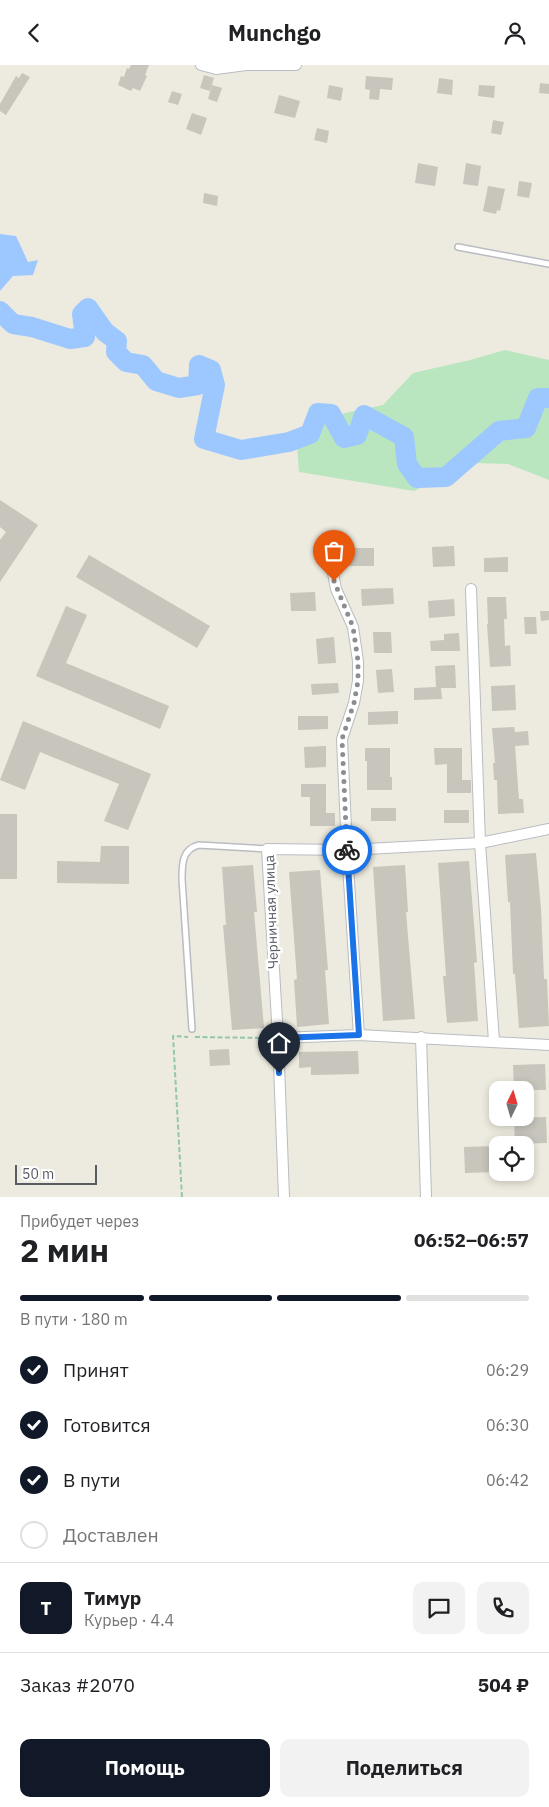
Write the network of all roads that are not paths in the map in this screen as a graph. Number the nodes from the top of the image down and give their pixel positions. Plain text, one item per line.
1 (201, 65) edge
2 (296, 65) edge
3 (458, 247) dead end
4 (549, 264) edge
5 (333, 573) dead end
6 (471, 589) dead end
7 (549, 829) edge
8 (480, 843) junction
9 (267, 849) junction
10 (347, 850) junction
11 (192, 1029) dead end
12 (359, 1035) junction
13 (420, 1037) junction
14 (278, 1038) junction
15 (494, 1041) junction
16 (549, 1045) edge
17 (284, 1197) edge
18 (426, 1197) edge

1 - 2 street
3 - 4 lane
5 - 10 street
6 - 8 street
7 - 8 street, Черничная улица
8 - 10 street, Черничная улица
8 - 15 street
9 - 10 street, Черничная улица
9 - 11 lane
9 - 14 street, Черничная улица
10 - 12 street
12 - 13 street
12 - 14 street
13 - 15 street
13 - 18 street
14 - 17 street, Черничная улица
15 - 16 street

